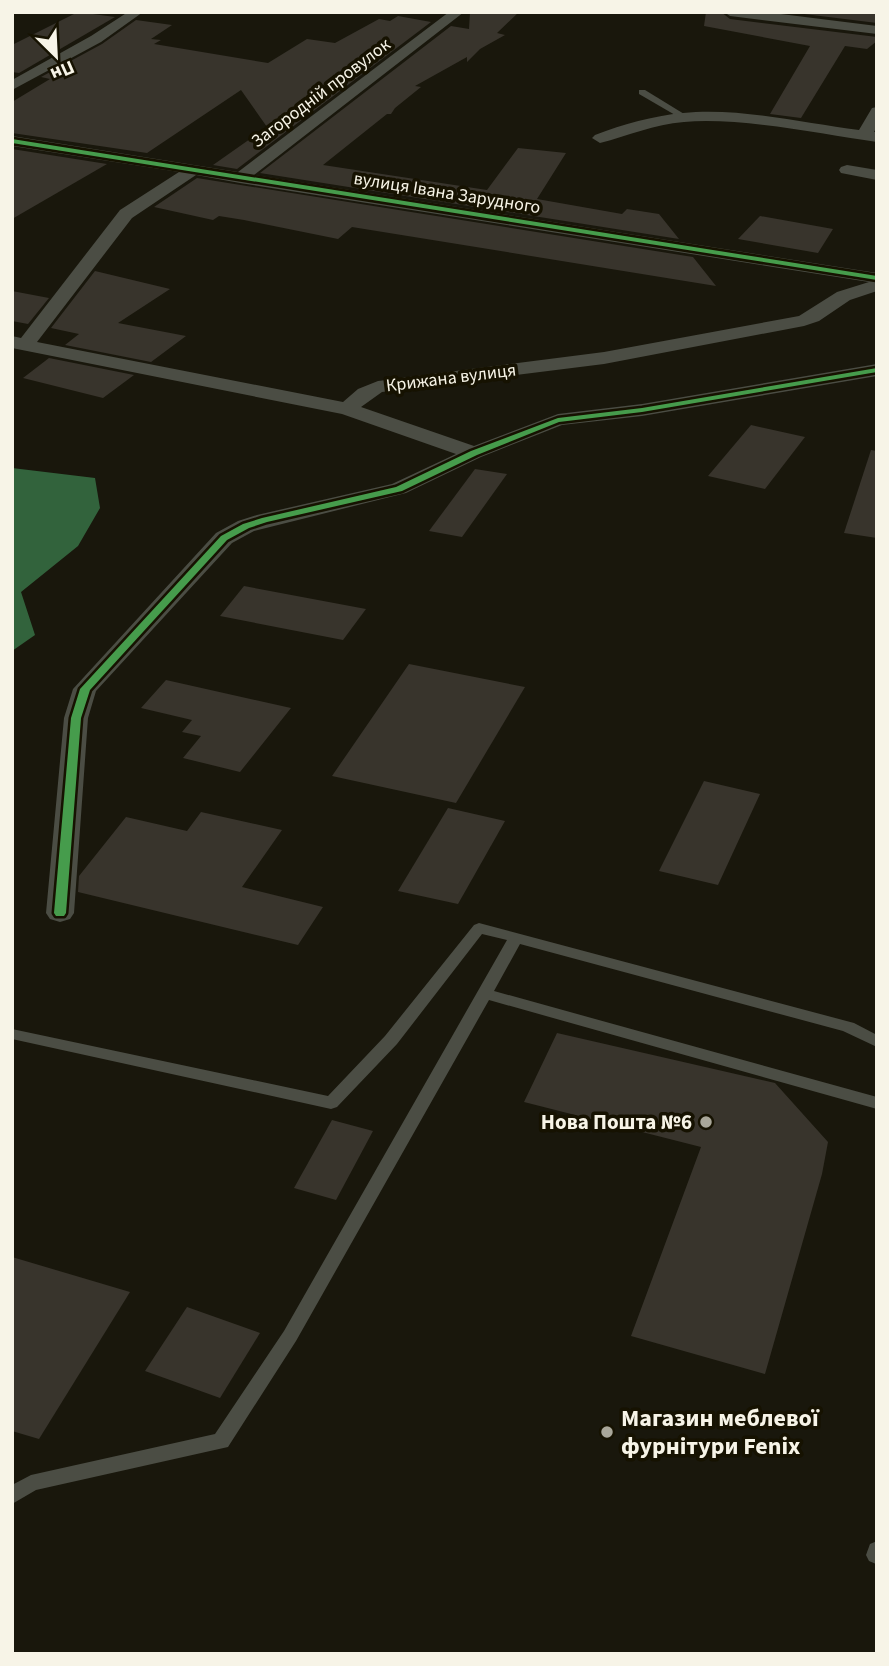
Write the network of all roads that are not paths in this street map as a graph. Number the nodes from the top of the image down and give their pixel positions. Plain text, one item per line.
1 (137, 12) edge
2 (458, 12) edge
3 (730, 12) edge
4 (877, 30) edge
5 (12, 86) edge
6 (642, 92) dead end
7 (877, 111) edge
8 (685, 117) junction
9 (600, 138) dead end
10 (12, 141) edge
11 (873, 150) edge
12 (193, 170) junction
13 (847, 170) dead end
14 (240, 178) junction
15 (877, 278) edge
16 (877, 285) edge
17 (19, 343) edge
18 (877, 370) edge
19 (347, 409) junction
20 (474, 453) junction
21 (60, 913) dead end
22 (516, 937) junction
23 (484, 993) junction
24 (12, 1034) edge
25 (877, 1042) edge
26 (877, 1103) edge
27 (12, 1496) edge

1 - 5 street
2 - 14 street, Загородній провулок
3 - 4 street
6 - 8 lane
7 - 11 street
8 - 9 street
8 - 11 street
10 - 12 street, вулиця Івана Зарудного
11 - 13 street
12 - 14 street, вулиця Івана Зарудного
12 - 17 street
14 - 15 street, вулиця Івана Зарудного
16 - 19 street, Крижана вулиця
17 - 19 street
18 - 20 street
19 - 20 street
20 - 21 street
22 - 23 lane
22 - 24 lane
22 - 25 lane
23 - 26 lane
23 - 27 lane

